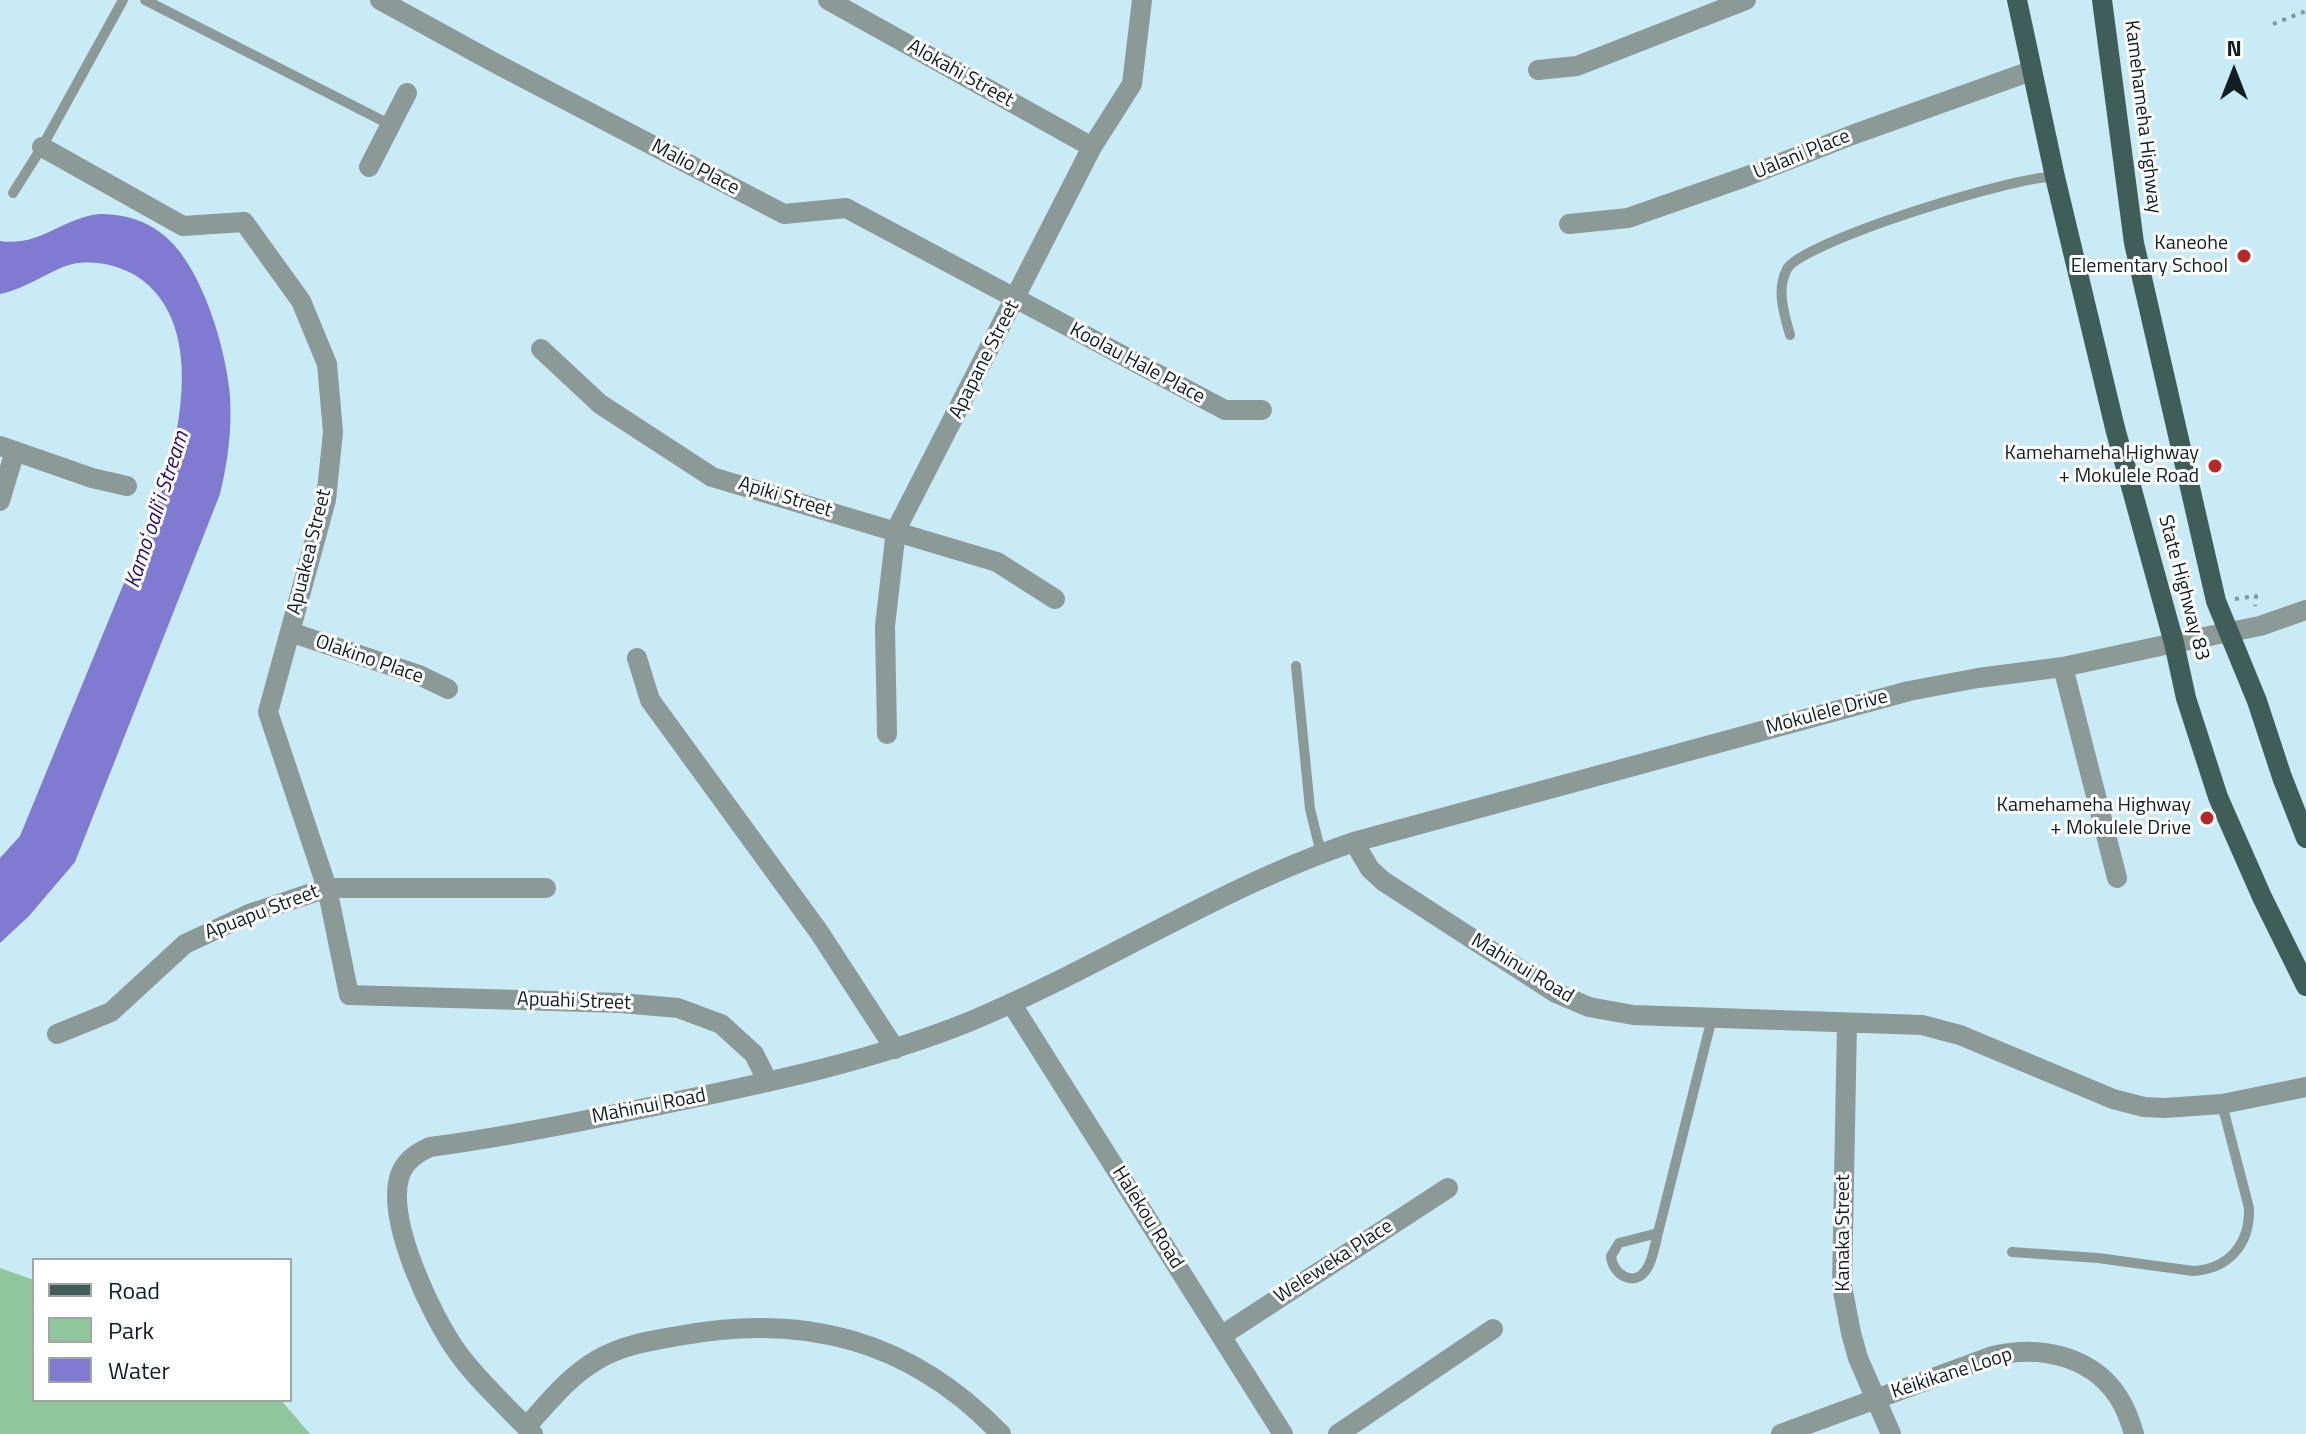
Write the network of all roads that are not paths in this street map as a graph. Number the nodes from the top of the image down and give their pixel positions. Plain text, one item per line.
1 (123, 0) edge
2 (145, 0) edge
3 (380, 0) edge
4 (828, 0) edge
5 (1142, 0) edge
6 (1746, 0) edge
7 (2017, 0) edge
8 (2102, 0) edge
9 (1538, 70) dead end
10 (2031, 71) junction
11 (407, 93) dead end
12 (391, 125) junction
13 (42, 147) junction
14 (1092, 147) junction
15 (369, 167) dead end
16 (2055, 177) junction
17 (13, 193) dead end
18 (1569, 224) dead end
19 (1016, 300) junction
20 (1790, 335) dead end
21 (541, 349) dead end
22 (1262, 410) dead end
23 (7, 448) edge
24 (127, 486) dead end
25 (0, 501) edge
26 (896, 530) junction
27 (1055, 599) dead end
28 (2306, 610) edge
29 (290, 632) junction
30 (2228, 633) junction
31 (2174, 643) junction
32 (637, 658) dead end
33 (1296, 666) dead end
34 (2063, 667) junction
35 (448, 689) dead end
36 (887, 734) dead end
37 (2306, 838) edge
38 (1354, 842) junction
39 (1321, 853) junction
40 (2117, 878) dead end
41 (327, 888) junction
42 (546, 888) dead end
43 (2306, 986) edge
44 (349, 995) joint
45 (1011, 1003) junction
46 (1712, 1018) junction
47 (1847, 1023) junction
48 (57, 1034) dead end
49 (895, 1049) junction
50 (768, 1082) junction
51 (2306, 1087) edge
52 (2222, 1104) junction
53 (1448, 1188) dead end
54 (1658, 1233) junction
55 (2012, 1252) dead end
56 (1493, 1329) dead end
57 (1221, 1336) junction
58 (1876, 1399) junction
59 (530, 1430) edge
60 (1001, 1434) edge
61 (1283, 1434) edge
62 (1338, 1434) edge
63 (1781, 1434) edge
64 (1891, 1434) edge
65 (2134, 1434) edge

1 - 13 lane
2 - 12 lane
3 - 19 street, Malio Place
4 - 14 street, Alokahi Street
5 - 14 street, Apapane Street
6 - 9 street
7 - 10 main road, State Highway 83
8 - 30 main road, Kamehameha Highway
10 - 16 main road, State Highway 83
10 - 18 street, Ualani Place
11 - 12 street
12 - 15 street
13 - 17 lane
13 - 29 street, Apuakea Street
14 - 19 street, Apapane Street
16 - 20 lane
16 - 31 main road, State Highway 83
19 - 22 street, Koolau Hale Place
19 - 26 street, Apapane Street
21 - 26 street, Apiki Street
23 - 24 street
23 - 25 street
26 - 27 street, Apiki Street
26 - 36 street, Apapane Street
28 - 30 street, Mokulele Drive
29 - 35 street, Olakino Place
29 - 41 street, Apuakea Street
30 - 31 street, Mokulele Drive
30 - 37 main road, Kamehameha Highway
31 - 34 street, Mokulele Drive
31 - 43 main road, State Highway 83
32 - 49 street
33 - 39 lane
34 - 38 street, Mokulele Drive
34 - 40 street
38 - 39 street, Mahinui Road
38 - 46 street, Mahinui Road
39 - 45 street, Mahinui Road
41 - 42 street, Apuapu Street
41 - 44 street, Apuakea Street
41 - 48 street, Apuapu Street
44 - 50 street, Apuahi Street
45 - 49 street, Mahinui Road
45 - 57 street, Halekou Road
46 - 47 street, Mahinui Road
46 - 54 lane
47 - 52 street, Mahinui Road
47 - 58 street, Kanaka Street
49 - 50 street, Mahinui Road
50 - 59 street, Mahinui Road
51 - 52 street, Mahinui Road
52 - 55 lane
53 - 57 street, Weleweka Place
54 - 54 lane
56 - 62 street
57 - 61 street, Halekou Road
58 - 63 street, Keikikane Loop
58 - 64 street, Kanaka Street
58 - 65 street, Keikikane Loop
59 - 60 street

